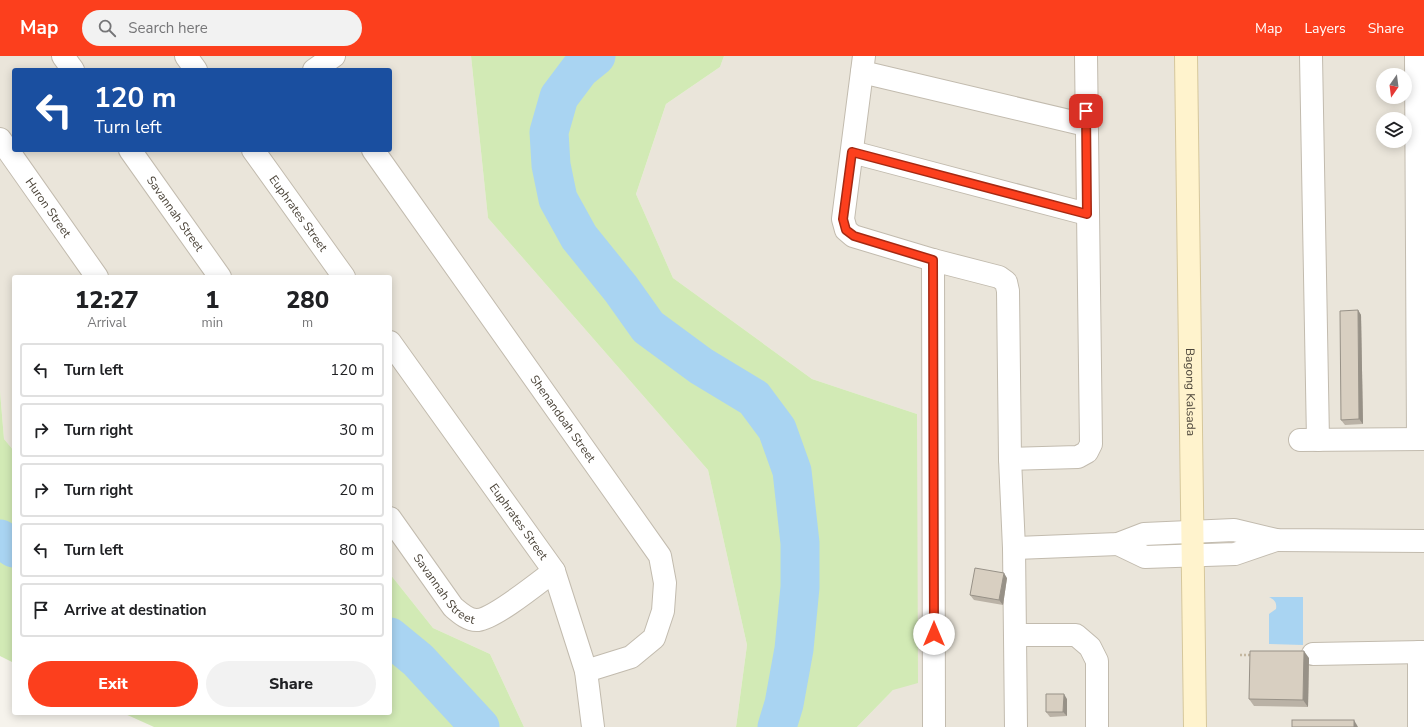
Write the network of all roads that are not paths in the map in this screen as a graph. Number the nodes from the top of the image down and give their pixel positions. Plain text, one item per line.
1 (63, 56) edge
2 (186, 56) edge
3 (334, 56) edge
4 (1086, 56) edge
5 (1186, 56) edge
6 (1311, 56) edge
7 (1416, 56) edge
8 (863, 64) edge
9 (313, 66) edge
10 (72, 68) edge
11 (195, 68) edge
12 (1086, 125) junction
13 (0, 139) edge
14 (131, 152) edge
15 (254, 152) edge
16 (374, 152) edge
17 (852, 152) junction
18 (1087, 214) junction
19 (933, 260) junction
20 (92, 275) edge
21 (219, 275) edge
22 (343, 275) edge
23 (392, 345) edge
24 (1421, 439) edge
25 (1010, 459) junction
26 (392, 521) edge
27 (1192, 532) junction
28 (1276, 540) junction
29 (1424, 541) edge
30 (1118, 544) junction
31 (1014, 548) junction
32 (1192, 556) junction
33 (554, 571) junction
34 (1015, 635) junction
35 (1421, 652) edge
36 (1313, 654) dead end
37 (586, 671) junction
38 (593, 727) edge
39 (934, 727) edge
40 (1016, 727) edge
41 (1097, 727) edge
42 (1195, 727) edge
43 (1419, 727) edge

1 - 10 street
2 - 11 street
3 - 9 street
4 - 12 street
5 - 27 street, Bagong Kalsada
6 - 24 street
7 - 24 street
8 - 12 street
8 - 17 street
12 - 18 street
13 - 20 street, Huron Street
14 - 21 street, Savannah Street
15 - 22 street, Euphrates Street
16 - 37 street, Shenandoah Street
17 - 18 street
17 - 19 street
18 - 25 street
19 - 25 street
19 - 39 street
23 - 33 street, Euphrates Street
25 - 31 street
26 - 33 street, Savannah Street
27 - 28 street
27 - 30 street
27 - 32 street, Bagong Kalsada
28 - 29 street
28 - 32 street
30 - 31 street
30 - 32 street
31 - 34 street
32 - 42 street, Bagong Kalsada
33 - 37 street, Euphrates Street
34 - 40 street
34 - 41 street
35 - 36 street
35 - 43 street
37 - 38 street, Euphrates Street

